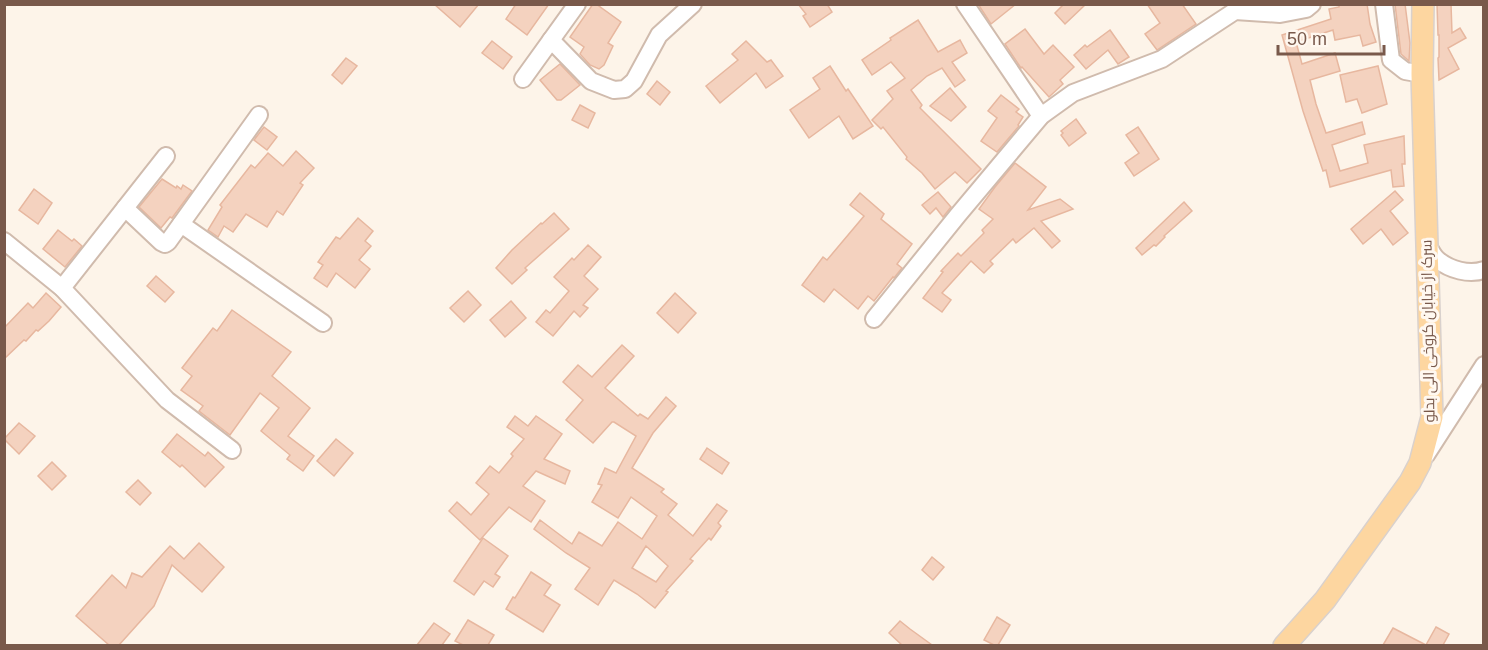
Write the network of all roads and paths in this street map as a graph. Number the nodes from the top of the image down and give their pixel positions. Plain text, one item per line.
1 (576, 4) edge
2 (693, 4) edge
3 (965, 4) edge
4 (1312, 4) edge
5 (1384, 4) edge
6 (1423, 4) edge
7 (1276, 9) edge
8 (551, 40) junction
9 (1422, 75) junction
10 (523, 79) dead end
11 (259, 114) dead end
12 (1041, 116) junction
13 (166, 156) dead end
14 (125, 208) junction
15 (181, 225) junction
16 (4, 241) edge
17 (1427, 244) junction
18 (1484, 270) edge
19 (62, 288) junction
20 (874, 319) dead end
21 (323, 322) dead end
22 (1484, 365) edge
23 (232, 450) dead end
24 (1420, 463) junction
25 (1284, 645) edge

1 - 8 street
2 - 8 street
3 - 12 street
4 - 7 street
5 - 9 street
6 - 9 main road, سرک از خیابان کروخی الی بدلو
7 - 12 street
8 - 10 street
9 - 17 main road, سرک از خیابان کروخی الی بدلو
11 - 15 street
12 - 20 street
13 - 14 street
14 - 15 street
14 - 19 street
15 - 21 street
16 - 19 street
17 - 18 street
17 - 24 main road, سرک از خیابان کروخی الی بدلو
19 - 23 street
22 - 24 street
24 - 25 main road, سرک از خیابان کروخی الی بدلو

